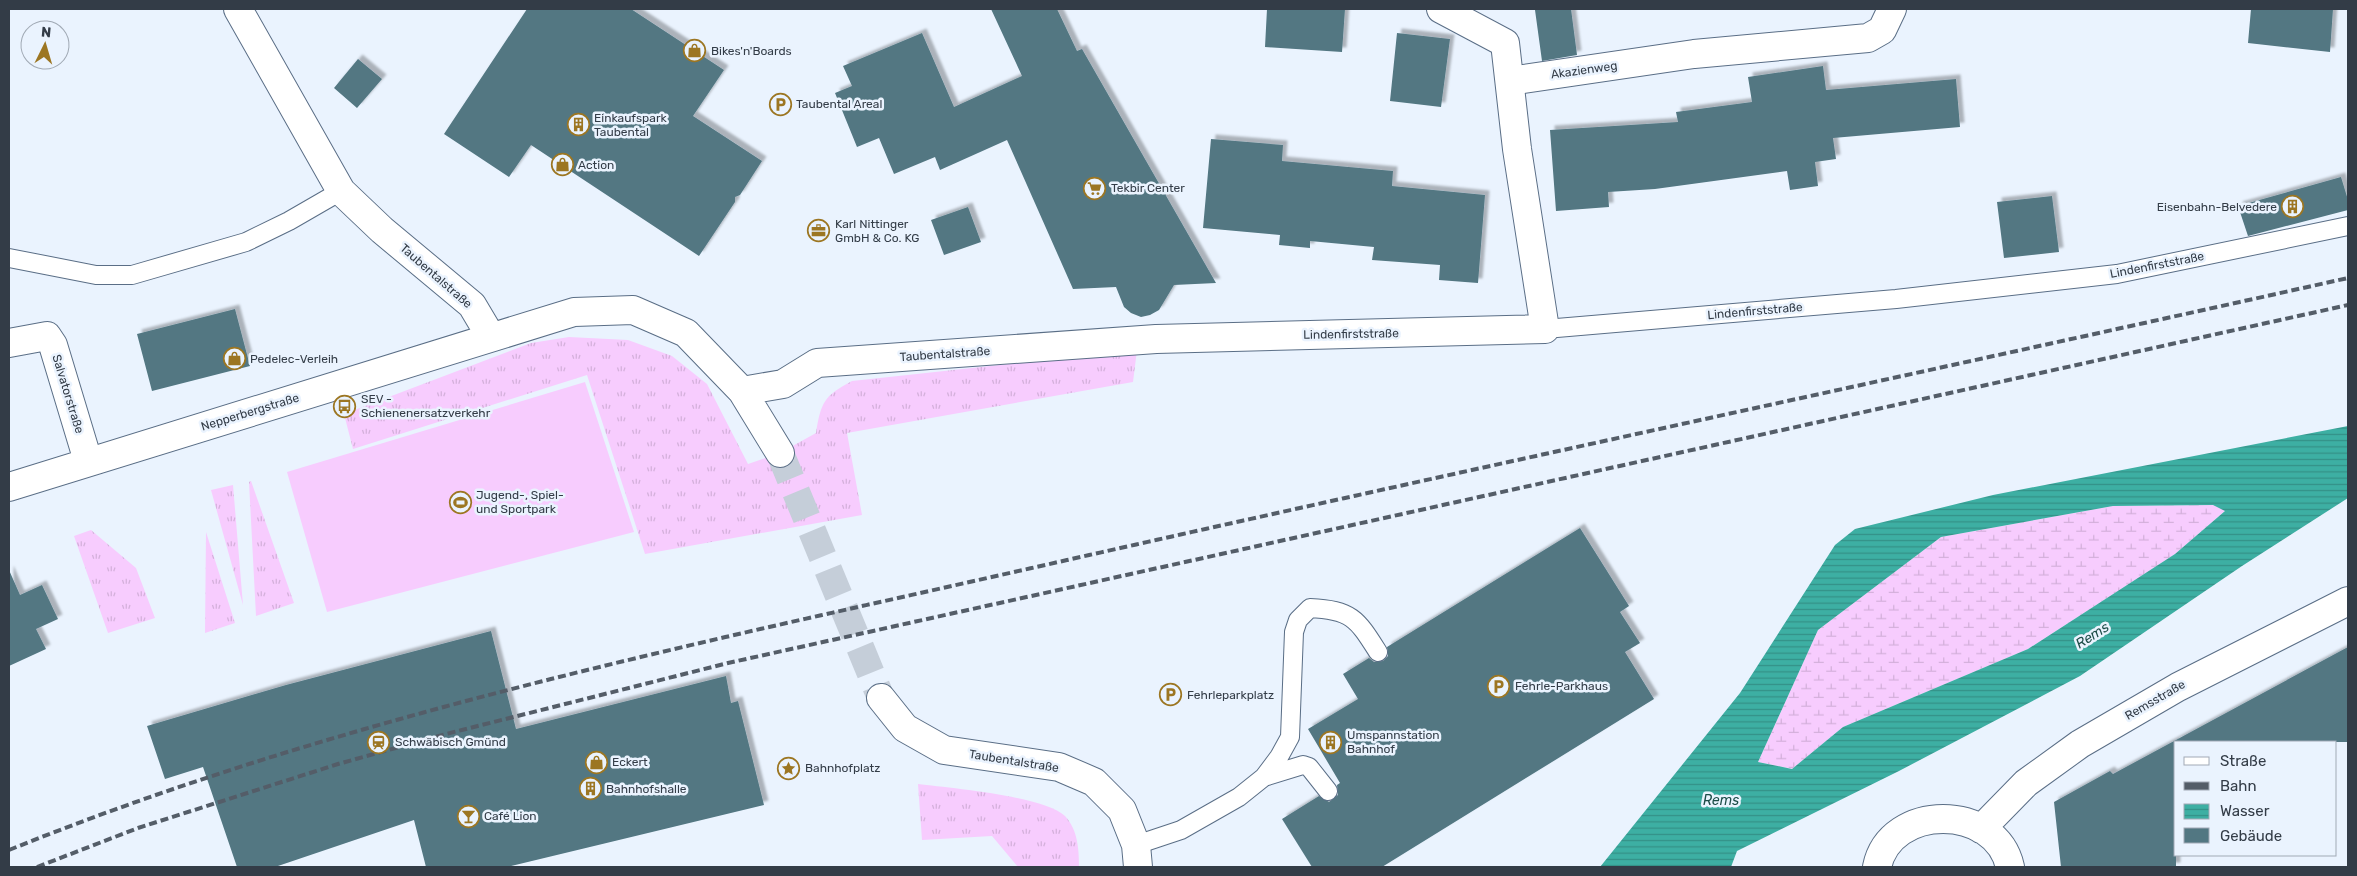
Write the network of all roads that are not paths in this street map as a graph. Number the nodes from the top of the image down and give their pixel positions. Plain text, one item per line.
1 (238, 9) edge
2 (1441, 9) edge
3 (1892, 9) edge
4 (1510, 81) junction
5 (341, 191) junction
6 (2348, 226) edge
7 (9, 258) edge
8 (1544, 329) junction
9 (491, 337) junction
10 (1156, 339) joint
11 (9, 343) edge
12 (742, 390) junction
13 (780, 452) tunnel mouth
14 (88, 461) junction
15 (9, 487) edge
16 (2348, 601) edge
17 (1378, 652) dead end
18 (881, 698) tunnel mouth
19 (1264, 777) junction
20 (1328, 791) dead end
21 (1981, 829) junction
22 (1137, 856) edge
23 (1877, 867) edge
24 (2010, 867) edge

1 - 5 street, Taubentalstraße
2 - 4 street
3 - 4 street, Akazienweg
4 - 8 street
5 - 7 lane
5 - 9 street, Taubentalstraße
6 - 8 lane, Lindenfirststraße
8 - 10 street, Lindenfirststraße
9 - 12 street
9 - 14 street, Nepperbergstraße
10 - 12 street, Taubentalstraße
11 - 14 street, Salvatorstraße
12 - 13 street
14 - 15 street, Nepperbergstraße
16 - 21 street, Remsstraße
17 - 19 lane
18 - 22 street, Taubentalstraße
19 - 20 lane
19 - 22 lane
21 - 23 street
21 - 24 street

